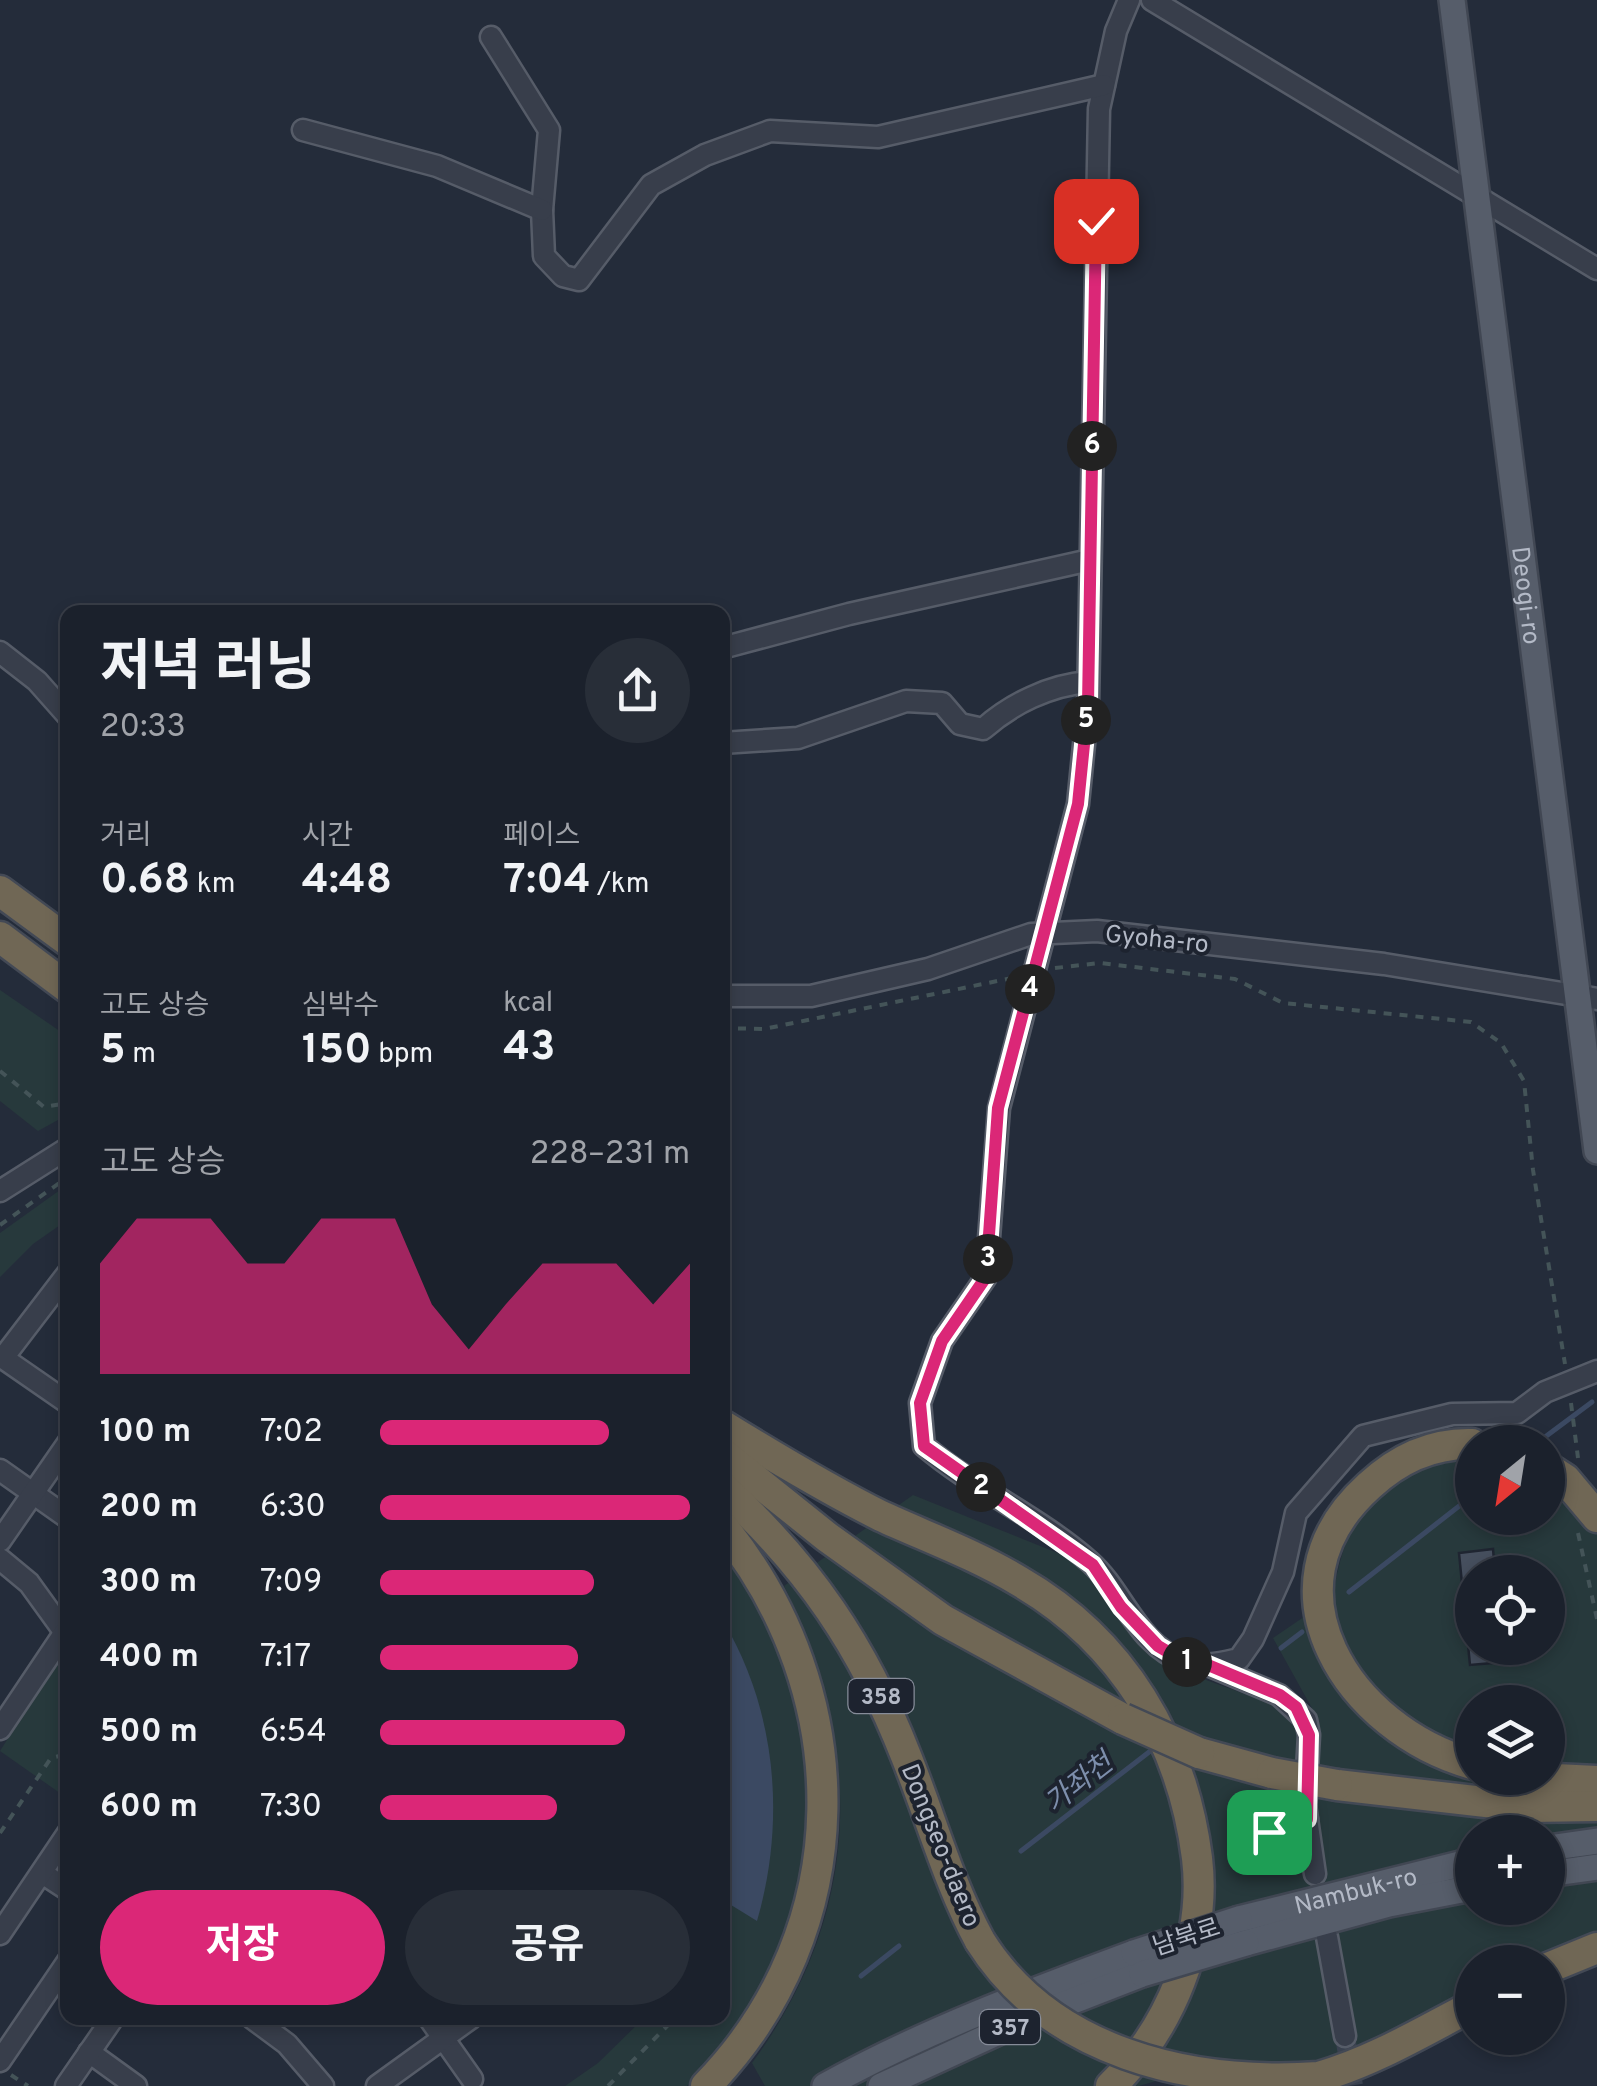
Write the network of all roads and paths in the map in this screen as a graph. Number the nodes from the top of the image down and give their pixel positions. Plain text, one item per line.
1 (1129, 0) edge
2 (1152, 0) edge
3 (1452, 0) edge
4 (491, 37) dead end
5 (1104, 85) junction
6 (303, 130) dead end
7 (1478, 197) junction
8 (542, 210) junction
9 (1597, 269) edge
10 (1090, 560) junction
11 (730, 646) edge
12 (0, 652) edge
13 (1088, 682) junction
14 (60, 707) edge
15 (730, 742) edge
16 (0, 891) edge
17 (1048, 932) junction
18 (60, 935) edge
19 (0, 938) edge
20 (1035, 970) junction
21 (60, 982) edge
22 (730, 996) edge
23 (1588, 996) edge
24 (730, 1028) edge
25 (0, 1071) edge
26 (60, 1104) edge
27 (1597, 1151) edge
28 (60, 1153) edge
29 (60, 1183) edge
30 (0, 1192) edge
31 (0, 1226) edge
32 (60, 1283) edge
33 (1597, 1370) edge
34 (1570, 1392) junction
35 (60, 1397) edge
36 (1574, 1429) dead end
37 (730, 1430) edge
38 (1455, 1447) edge
39 (60, 1454) edge
40 (730, 1459) edge
41 (0, 1470) edge
42 (1565, 1478) edge
43 (33, 1493) junction
44 (730, 1494) edge
45 (60, 1512) edge
46 (1597, 1516) edge
47 (730, 1538) edge
48 (0, 1541) edge
49 (0, 1558) edge
50 (60, 1626) edge
51 (60, 1643) edge
52 (1208, 1665) junction
53 (0, 1729) edge
54 (60, 1756) edge
55 (1455, 1757) edge
56 (1565, 1779) edge
57 (1597, 1781) edge
58 (1597, 1806) edge
59 (1307, 1819) junction
60 (1269, 1832) dead end
61 (0, 1833) edge
62 (1597, 1841) edge
63 (60, 1845) edge
64 (1565, 1846) edge
65 (1455, 1866) edge
66 (1597, 1867) edge
67 (1565, 1872) edge
68 (42, 1873) junction
69 (1314, 1874) dead end
70 (60, 1885) edge
71 (1455, 1891) edge
72 (1242, 1931) junction
73 (0, 1934) edge
74 (1327, 1937) dead end
75 (1597, 1948) edge
76 (1565, 1961) edge
77 (1138, 1963) junction
78 (60, 1974) edge
79 (1455, 2015) edge
80 (108, 2025) edge
81 (261, 2025) edge
82 (433, 2025) edge
83 (462, 2025) edge
84 (668, 2025) edge
85 (1344, 2036) tunnel mouth
86 (442, 2038) junction
87 (89, 2052) junction
88 (0, 2064) edge
89 (472, 2078) dead end
90 (28, 2086) edge
91 (66, 2086) edge
92 (136, 2086) edge
93 (323, 2086) edge
94 (377, 2086) edge
95 (608, 2086) edge
96 (706, 2086) edge
97 (825, 2086) edge
98 (881, 2086) edge
99 (1112, 2086) edge

1 - 5 street
2 - 7 street
3 - 7 main road, Deogi-ro
4 - 8 street
5 - 8 street
5 - 10 street
6 - 8 street
7 - 9 street
7 - 23 main road, Deogi-ro
10 - 11 street
10 - 13 street
12 - 14 street
13 - 15 street
13 - 17 street
16 - 18 highway
17 - 20 street
17 - 22 street, Gyoha-ro
17 - 23 street, Gyoha-ro
19 - 21 highway
20 - 24 path
20 - 34 path
20 - 52 street
23 - 27 main road, Deogi-ro
25 - 26 path
28 - 30 street
29 - 31 path
32 - 35 street
33 - 34 street
34 - 36 path
34 - 52 street
37 - 99 highway
38 - 55 highway
39 - 43 street
40 - 58 highway, bridge
41 - 43 street
42 - 46 highway
43 - 45 street
43 - 48 street
44 - 79 highway, Dongseo-daero / 358, bridge
47 - 96 highway
49 - 50 street
51 - 53 street
52 - 59 street
54 - 61 path
56 - 57 highway
59 - 60 street
59 - 69 street
62 - 64 main road
63 - 68 street
65 - 72 main road, Nambuk-ro / 357
66 - 67 main road
68 - 70 street
68 - 73 street
71 - 72 main road, Nambuk-ro / 357
72 - 77 main road, 남북로 / 357, bridge
74 - 85 street
75 - 76 highway
77 - 97 main road, 357
77 - 98 main road, 357
78 - 88 street
80 - 87 street
81 - 93 street
82 - 86 street
83 - 86 street
84 - 95 path
86 - 89 street
86 - 94 street
87 - 91 street
87 - 92 street
88 - 90 path

